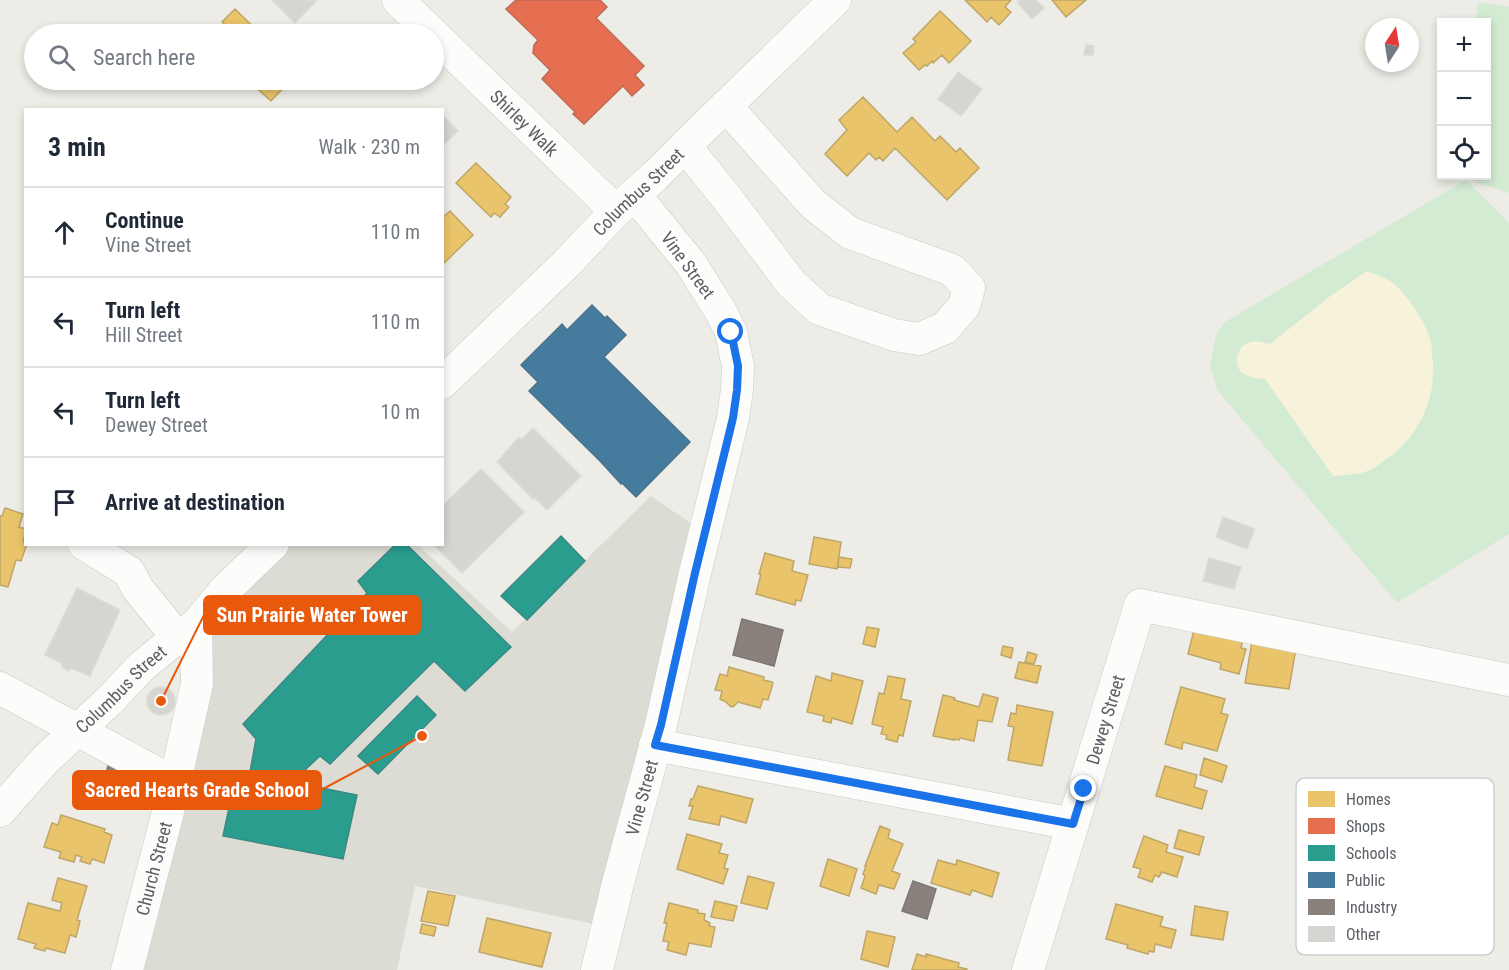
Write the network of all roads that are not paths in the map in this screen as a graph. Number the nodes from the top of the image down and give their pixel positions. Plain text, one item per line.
1 (398, 0) edge
2 (835, 0) edge
3 (422, 24) edge
4 (444, 45) edge
5 (726, 106) junction
6 (685, 146) junction
7 (625, 203) junction
8 (444, 381) edge
9 (87, 546) edge
10 (271, 546) edge
11 (187, 631) junction
12 (1509, 680) edge
13 (0, 688) edge
14 (78, 729) junction
15 (655, 745) junction
16 (175, 783) junction
17 (0, 811) edge
18 (1073, 824) junction
19 (127, 970) edge
20 (597, 970) edge
21 (1028, 970) edge

1 - 3 street, Shirley Walk
2 - 5 street, Columbus Street
4 - 7 street, Shirley Walk
5 - 6 street, Columbus Street
5 - 6 street
6 - 7 street, Columbus Street
7 - 8 street, Columbus Street
7 - 15 street, Vine Street
9 - 11 street
10 - 11 street, Columbus Street
11 - 14 street, Columbus Street
11 - 16 street, Church Street
12 - 18 street, Dewey Street
13 - 14 street
14 - 16 street
14 - 17 street, Columbus Street
15 - 18 street
15 - 20 street, Vine Street
16 - 19 street, Church Street
18 - 21 street, Dewey Street

